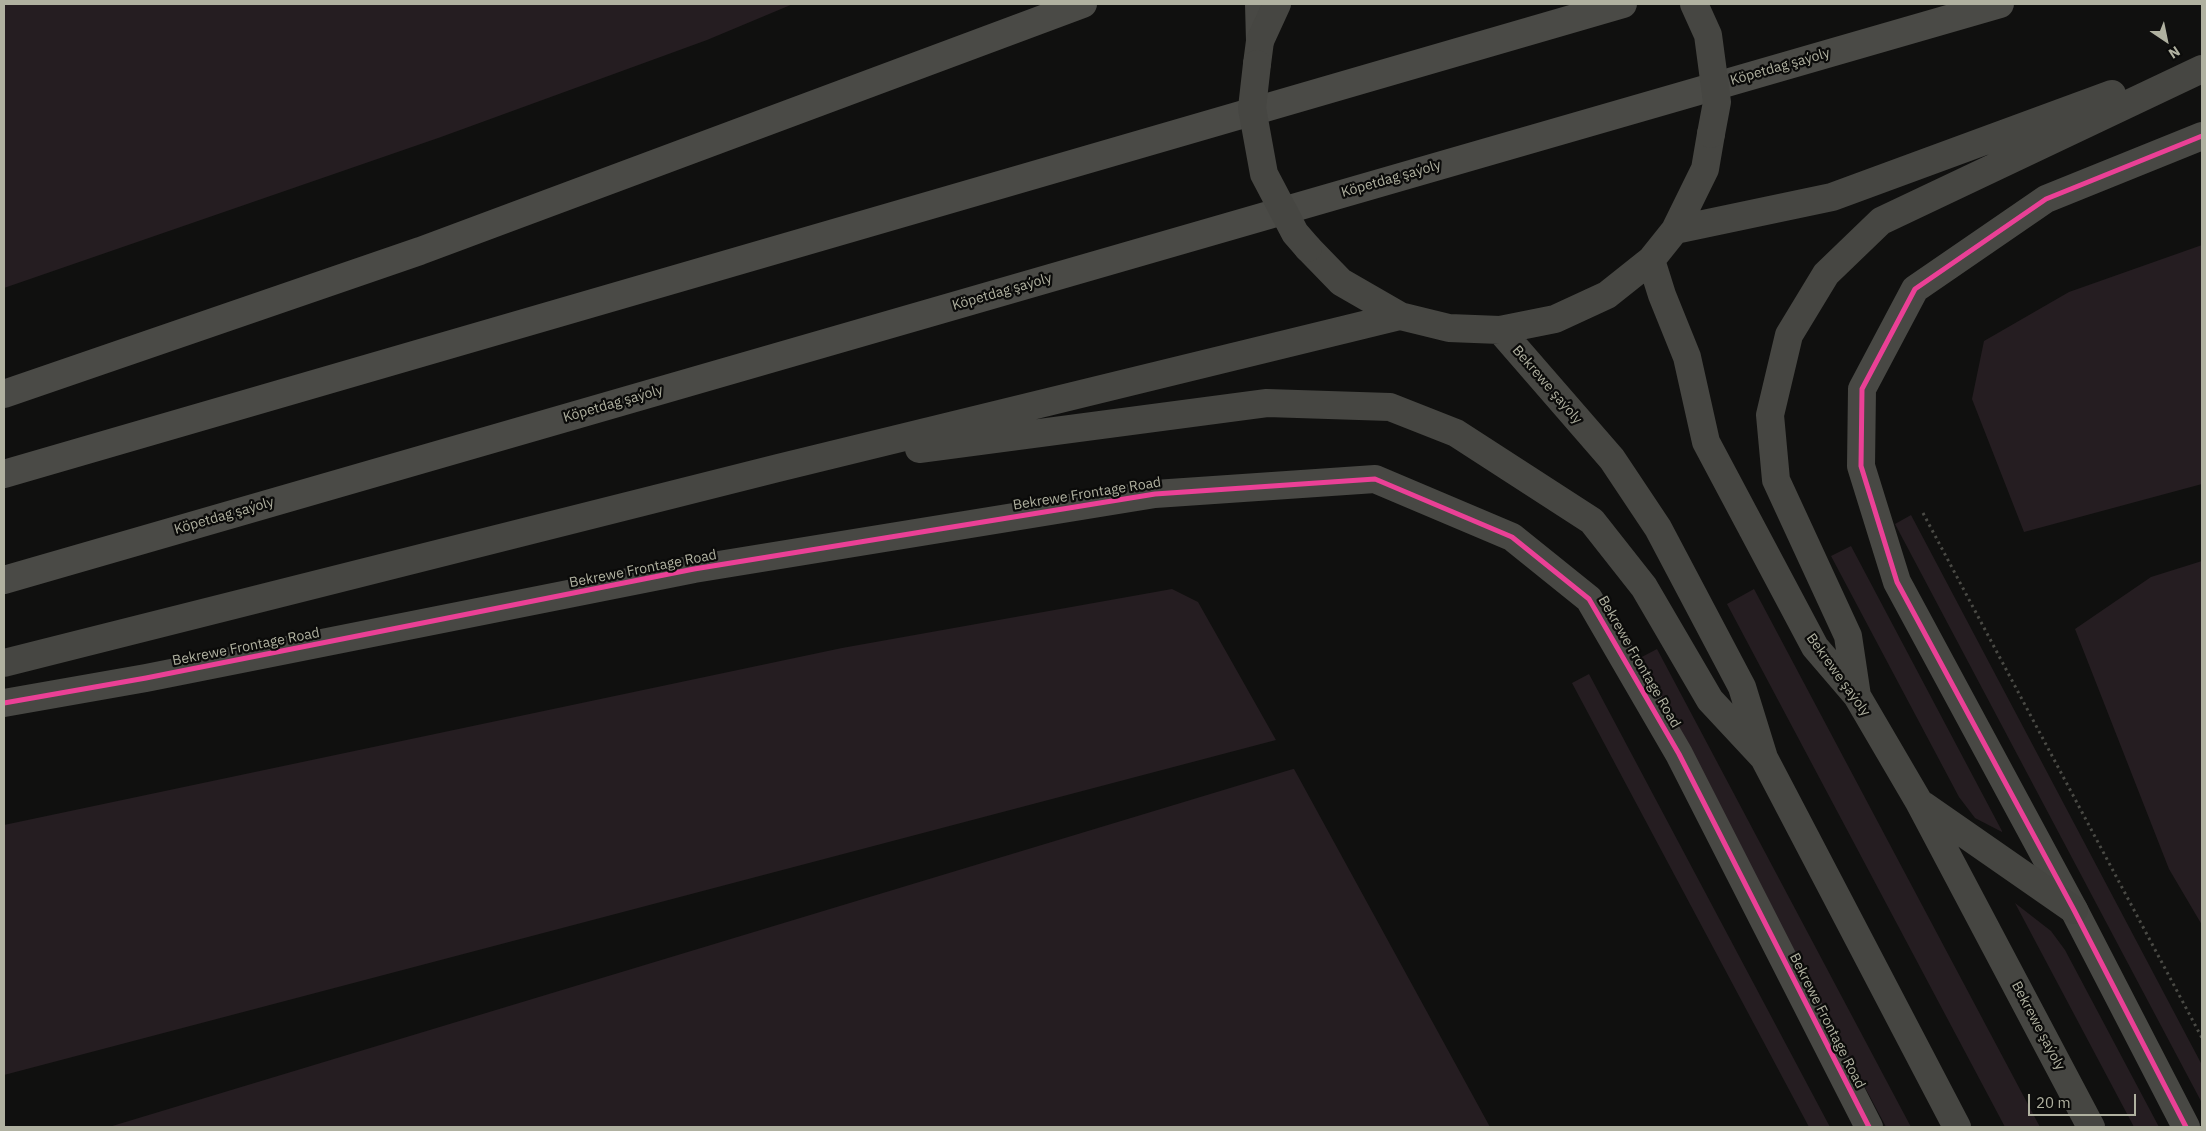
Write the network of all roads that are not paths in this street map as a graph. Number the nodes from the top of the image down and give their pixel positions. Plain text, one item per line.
1 (1084, 4) edge
2 (1258, 4) edge
3 (1277, 4) edge
4 (1622, 4) edge
5 (1694, 4) edge
6 (2000, 4) edge
7 (1052, 11) edge
8 (1258, 52) junction
9 (2202, 60) edge
10 (2202, 69) edge
11 (2202, 136) edge
12 (1675, 230) junction
13 (1651, 260) junction
14 (1400, 316) junction
15 (1500, 330) junction
16 (4, 394) edge
17 (778, 468) junction
18 (4, 474) edge
19 (4, 580) edge
20 (4, 663) edge
21 (1857, 696) junction
22 (4, 703) edge
23 (1764, 758) junction
24 (1919, 802) junction
25 (2074, 910) junction
26 (1869, 1127) edge
27 (1957, 1127) edge
28 (2091, 1127) edge
29 (2186, 1127) edge

1 - 7 main road
2 - 8 street
3 - 8 main road
4 - 18 main road
5 - 12 main road, bridge
6 - 19 main road, Köpetdag şaýoly
7 - 16 main road
8 - 14 main road, bridge
9 - 12 main road
10 - 21 main road
11 - 25 street
12 - 13 main road
13 - 15 main road
13 - 21 main road, Bekrewe şaýoly
14 - 15 main road
14 - 17 main road
15 - 23 main road, Bekrewe şaýoly
17 - 20 main road
17 - 23 main road
21 - 24 main road, Bekrewe şaýoly
22 - 26 street, Bekrewe Frontage Road
23 - 27 main road, Bekrewe şaýoly
24 - 25 main road
24 - 28 main road, Bekrewe şaýoly
25 - 29 street

